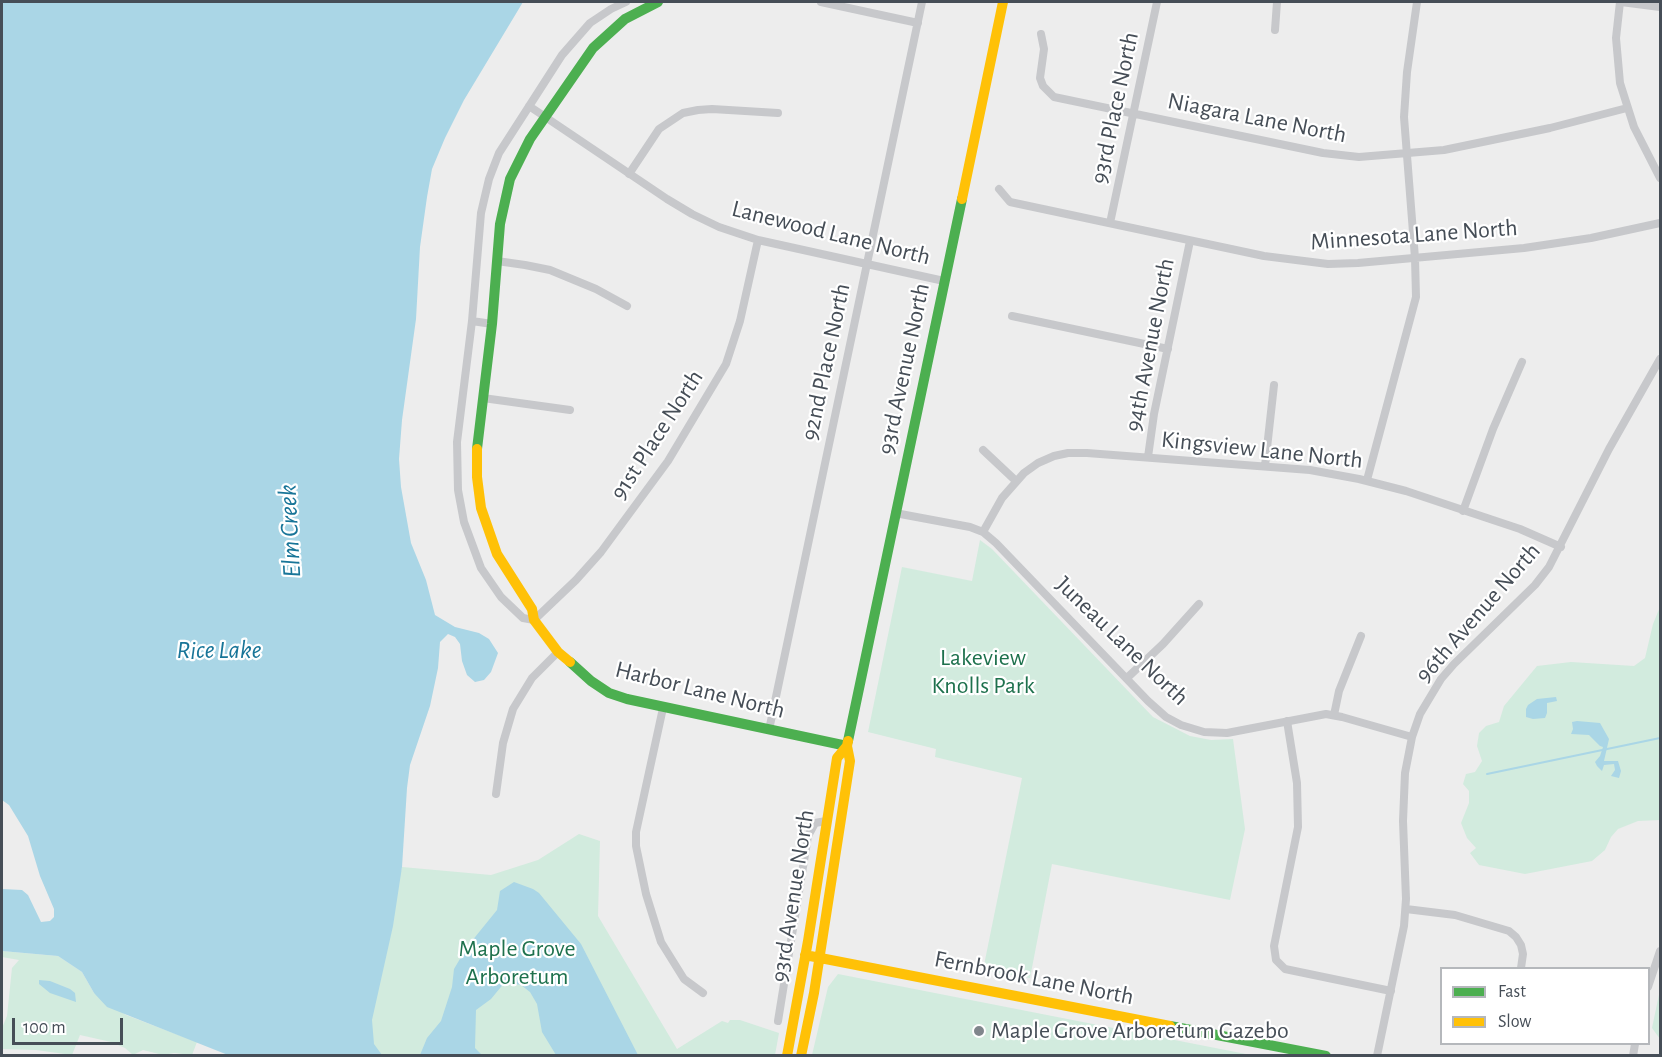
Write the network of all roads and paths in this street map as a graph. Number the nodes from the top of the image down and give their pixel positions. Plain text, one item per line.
1 (626, 2) edge
2 (658, 2) edge
3 (821, 2) edge
4 (922, 2) edge
5 (1003, 2) edge
6 (1157, 2) edge
7 (1277, 2) edge
8 (1417, 2) edge
9 (1620, 2) edge
10 (1660, 7) edge
11 (918, 22) junction
12 (1275, 30) dead end
13 (1041, 34) dead end
14 (529, 106) junction
15 (1627, 108) junction
16 (778, 113) dead end
17 (1134, 114) junction
18 (545, 117) junction
19 (1407, 154) junction
20 (629, 174) junction
21 (1660, 178) edge
22 (999, 189) dead end
23 (1110, 223) junction
24 (1660, 223) edge
25 (758, 240) junction
26 (1190, 241) junction
27 (1415, 258) junction
28 (497, 261) junction
29 (867, 264) junction
30 (944, 280) junction
31 (627, 306) dead end
32 (1012, 316) dead end
33 (472, 321) junction
34 (492, 324) junction
35 (1168, 348) junction
36 (1660, 358) edge
37 (1522, 362) dead end
38 (1274, 385) dead end
39 (483, 398) junction
40 (570, 410) dead end
41 (983, 450) dead end
42 (1149, 457) junction
43 (1265, 466) junction
44 (1367, 480) junction
45 (1016, 481) junction
46 (1463, 511) junction
47 (895, 513) junction
48 (983, 532) junction
49 (1561, 547) junction
50 (1199, 604) dead end
51 (534, 620) junction
52 (1361, 636) dead end
53 (558, 652) junction
54 (1127, 678) junction
55 (663, 708) junction
56 (1335, 715) junction
57 (1287, 722) junction
58 (769, 730) junction
59 (1412, 737) junction
60 (847, 746) junction
61 (496, 794) dead end
62 (826, 821) junction
63 (1406, 909) junction
64 (1660, 951) edge
65 (789, 952) junction
66 (805, 955) junction
67 (820, 958) junction
68 (1521, 967) edge
69 (1650, 981) edge
70 (1391, 991) junction
71 (703, 993) dead end
72 (778, 1021) dead end
73 (787, 1056) edge
74 (801, 1056) edge
75 (1326, 1056) edge
76 (1377, 1056) edge

1 - 14 street
2 - 18 street, Harbor Lane North
3 - 11 street
4 - 11 street, 92nd Place North
5 - 30 street, 93rd Avenue North
6 - 17 street, 93rd Place North
7 - 12 street
8 - 19 street
9 - 10 street
9 - 15 street
11 - 29 street, 92nd Place North
13 - 17 street, Niagara Lane North
14 - 18 street, Lanewood Lane North
14 - 33 street
15 - 19 street, Niagara Lane North
15 - 21 street
16 - 20 street
17 - 19 street, Niagara Lane North
17 - 23 street, 93rd Place North
18 - 20 street, Lanewood Lane North
18 - 28 street, Harbor Lane North
19 - 27 street
20 - 25 street, Lanewood Lane North
22 - 23 street, Minnesota Lane North
23 - 26 street, Minnesota Lane North
24 - 27 street, Minnesota Lane North
25 - 29 street, Lanewood Lane North
25 - 51 street, 91st Place North
26 - 27 street, Minnesota Lane North
26 - 35 street, 94th Avenue North
27 - 44 street
28 - 31 street
28 - 34 street, Harbor Lane North
29 - 30 street, Lanewood Lane North
29 - 58 street, 92nd Place North
30 - 47 street, 93rd Avenue North
32 - 35 street
33 - 34 street
33 - 51 street
34 - 39 street, Harbor Lane North
35 - 42 street, 94th Avenue North
36 - 49 street, 96th Avenue North
37 - 46 street
38 - 43 street
39 - 40 street
39 - 51 street, Harbor Lane North
41 - 45 street
42 - 43 street, Kingsview Lane North
42 - 45 street, Kingsview Lane North
43 - 44 street, Kingsview Lane North
44 - 46 street, Kingsview Lane North
45 - 48 street, Kingsview Lane North
46 - 49 street, Kingsview Lane North
47 - 48 street, Juneau Lane North
47 - 60 street, 93rd Avenue North
48 - 54 street, Juneau Lane North
49 - 59 street, 96th Avenue North
50 - 54 street
51 - 53 street, Harbor Lane North
52 - 56 street
53 - 55 street, Harbor Lane North
53 - 61 street
54 - 57 street, Juneau Lane North
55 - 58 street, Harbor Lane North
55 - 71 street
56 - 57 street, Juneau Lane North
56 - 59 street, Juneau Lane North
57 - 70 street
58 - 60 street, Harbor Lane North
59 - 63 street, 96th Avenue North
60 - 62 street, 93rd Avenue North
60 - 67 street, 93rd Avenue North
62 - 65 street
62 - 66 street, 93rd Avenue North
63 - 68 street
63 - 70 street, 96th Avenue North
64 - 69 street
65 - 66 street
65 - 72 street
66 - 67 street, Fernbrook Lane North
66 - 73 street, 93rd Avenue North
67 - 74 street, 93rd Avenue North
67 - 75 street, Fernbrook Lane North
70 - 76 street, 96th Avenue North

